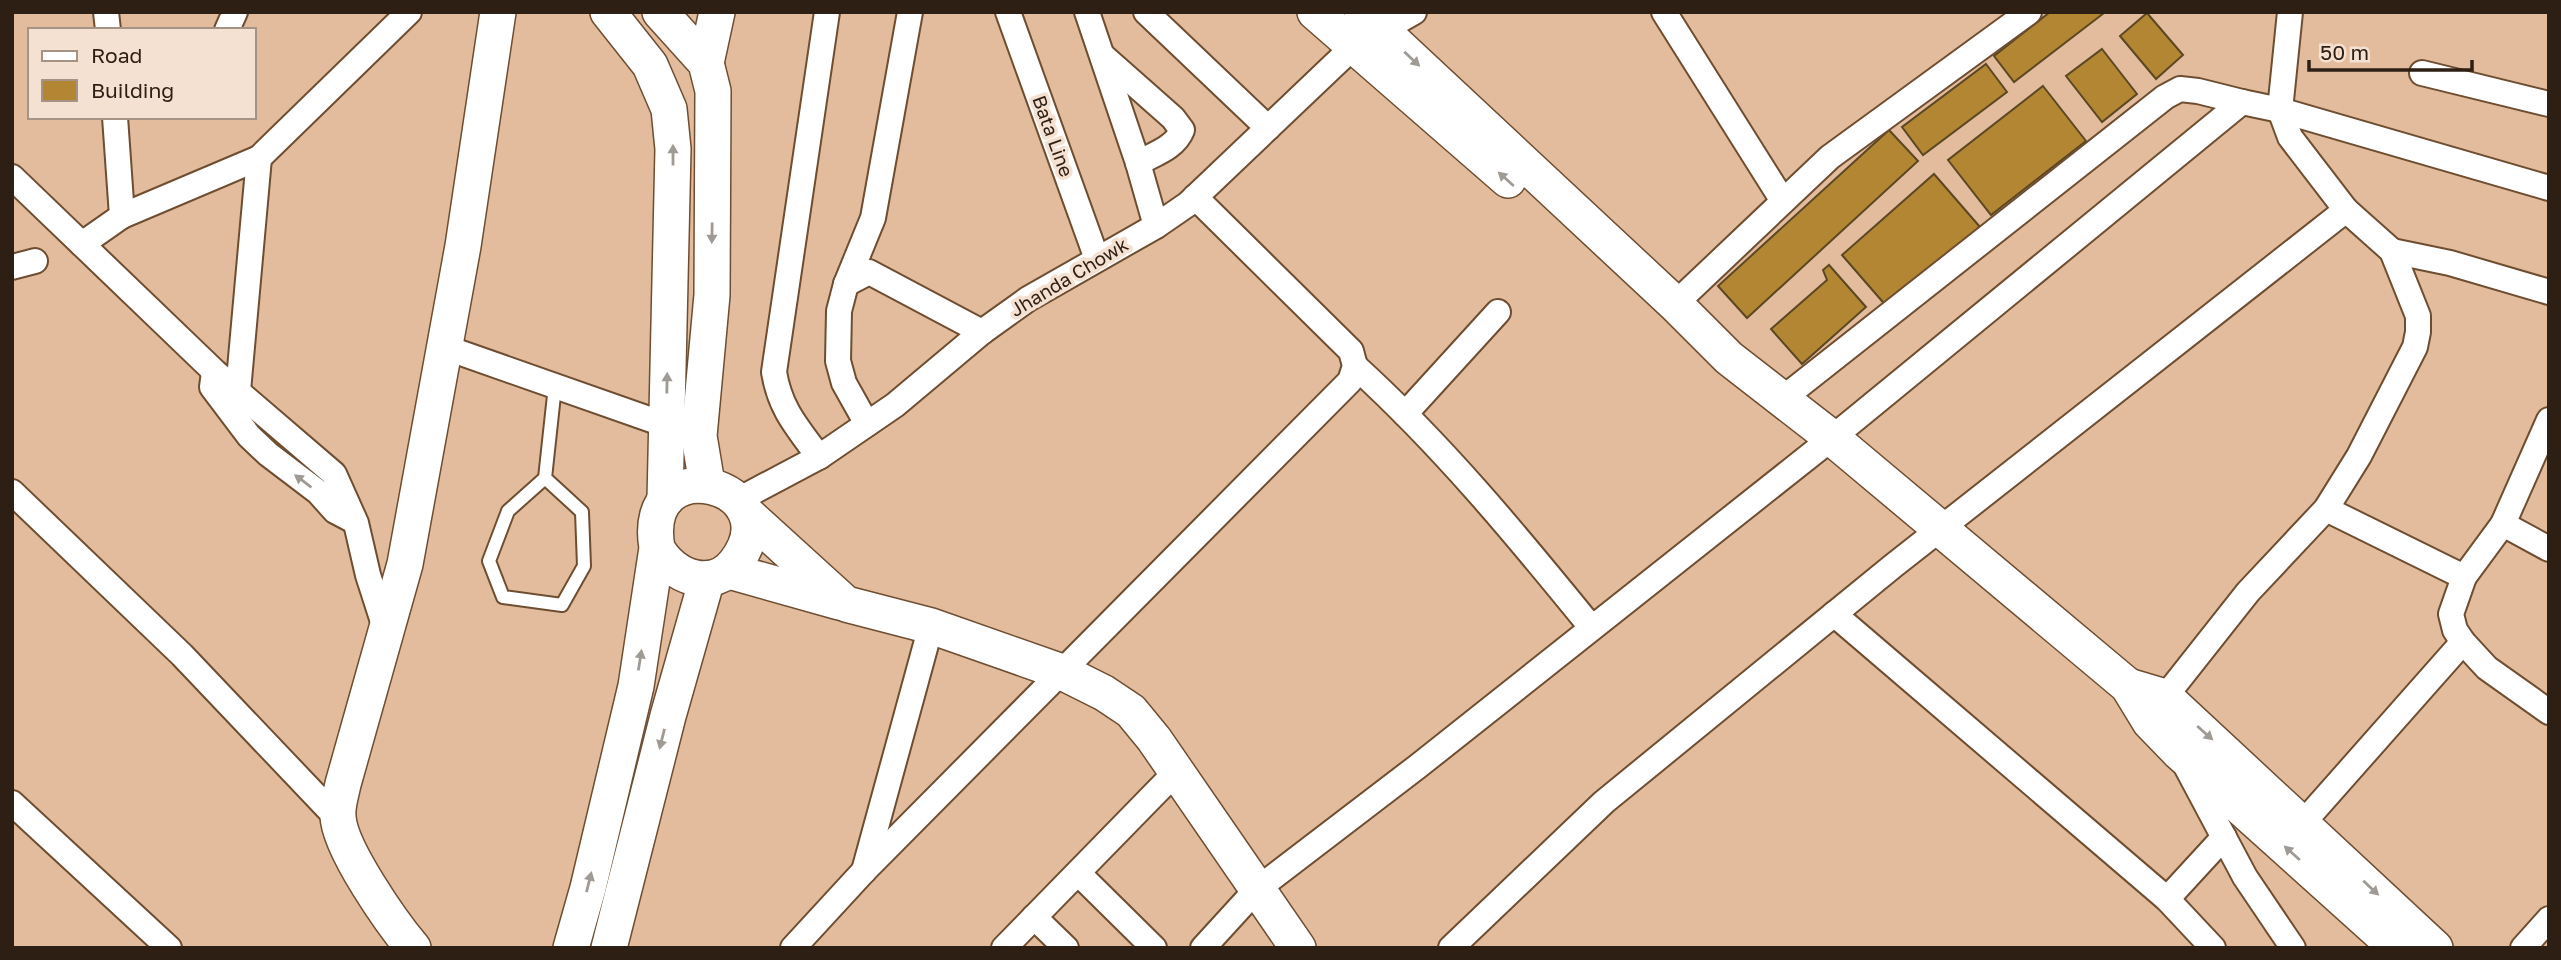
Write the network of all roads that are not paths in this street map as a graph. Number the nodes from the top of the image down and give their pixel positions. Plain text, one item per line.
1 (235, 12) edge
2 (409, 12) edge
3 (498, 12) edge
4 (608, 12) edge
5 (660, 12) edge
6 (717, 12) edge
7 (827, 12) edge
8 (911, 12) edge
9 (1008, 12) edge
10 (1087, 12) edge
11 (1146, 12) edge
12 (1315, 12) edge
13 (1414, 12) edge
14 (1664, 12) edge
15 (2029, 12) edge
16 (2290, 12) edge
17 (228, 28) edge
18 (1366, 30) edge
19 (1102, 55) junction
20 (706, 63) junction
21 (2422, 73) dead end
22 (2242, 103) junction
23 (2549, 104) edge
24 (2280, 110) junction
25 (115, 119) edge
26 (1268, 128) junction
27 (259, 158) junction
28 (1138, 163) junction
29 (12, 177) edge
30 (2549, 188) edge
31 (1195, 197) junction
32 (1783, 201) junction
33 (2346, 209) junction
34 (121, 216) junction
35 (1156, 226) junction
36 (82, 244) junction
37 (2392, 251) junction
38 (1097, 259) junction
39 (846, 284) junction
40 (2549, 292) edge
41 (1675, 304) junction
42 (1498, 312) dead end
43 (982, 332) junction
44 (444, 347) junction
45 (1729, 358) junction
46 (1355, 366) junction
47 (215, 372) junction
48 (555, 386) junction
49 (238, 391) junction
50 (1781, 400) junction
51 (1405, 414) junction
52 (2549, 420) edge
53 (867, 424) junction
54 (666, 425) junction
55 (1832, 438) junction
56 (819, 457) junction
57 (545, 478) junction
58 (707, 484) junction
59 (12, 492) edge
60 (666, 500) junction
61 (742, 507) junction
62 (2326, 509) junction
63 (356, 523) junction
64 (2502, 524) junction
65 (1940, 530) junction
66 (657, 548) junction
67 (2549, 550) edge
68 (718, 575) junction
69 (2464, 577) junction
70 (846, 604) junction
71 (1834, 614) junction
72 (931, 626) junction
73 (1591, 627) junction
74 (386, 631) junction
75 (2463, 642) junction
76 (1062, 673) junction
77 (2128, 686) junction
78 (2165, 697) junction
79 (2549, 712) edge
80 (2179, 752) junction
81 (1177, 772) junction
82 (12, 803) edge
83 (337, 818) junction
84 (2302, 824) junction
85 (2224, 837) junction
86 (863, 872) junction
87 (1078, 873) junction
88 (1256, 890) junction
89 (2166, 899) junction
90 (1034, 917) junction
91 (2549, 919) edge
92 (169, 948) edge
93 (414, 948) edge
94 (571, 948) edge
95 (609, 948) edge
96 (793, 948) edge
97 (1004, 948) edge
98 (1066, 948) edge
99 (1154, 948) edge
100 (1203, 948) edge
101 (1298, 948) edge
102 (1451, 948) edge
103 (2213, 948) edge
104 (2293, 948) edge
105 (2397, 948) edge
106 (2435, 948) edge
107 (2523, 948) edge

1 - 17 street
2 - 27 street
3 - 44 street
54 -> 4 street
5 - 20 street
6 - 20 street
7 - 56 street
8 - 39 street
9 - 38 street, Bata Line
10 - 19 street
11 - 26 street
12 - 18 street
13 - 18 street, Jhanda Chowk
14 - 32 street
15 - 32 street
16 - 24 street
18 - 26 street, Jhanda Chowk
18 -> 41 street
45 -> 18 street
19 - 28 street
19 - 28 street
20 -> 58 street
21 - 23 street
22 - 24 street
22 - 50 street
22 - 55 street
24 - 30 street
24 - 33 street
25 - 34 street
26 - 31 street, Jhanda Chowk
27 - 34 street
27 - 49 street
28 - 35 street
29 - 36 street
31 - 35 street, Jhanda Chowk
31 - 46 street
32 - 41 street
33 - 37 street
33 - 65 street
34 - 36 street
35 - 38 street, Jhanda Chowk
36 - 47 street
37 - 40 street
37 - 62 street
38 - 43 street, Jhanda Chowk
39 - 43 street
39 - 53 street
41 - 45 street
42 - 51 street
43 - 53 street, Jhanda Chowk
44 - 48 street
44 - 74 street
45 - 50 street
46 - 51 street
46 - 76 street
47 - 49 street
63 -> 47 street
48 - 54 street
48 - 57 lane
49 - 63 street
50 - 55 street
51 - 73 street
52 - 64 street
53 - 56 street, Jhanda Chowk
54 - 60 street
55 - 65 street
55 - 73 street
56 - 61 street, Jhanda Chowk
57 - 57 lane
58 - 60 street
58 - 61 street
59 - 83 street
60 - 66 street
61 - 68 street
61 - 70 street
62 - 69 street
62 - 78 street
63 - 74 street
64 - 67 street
64 - 69 street
65 - 71 street
65 - 77 street
66 - 68 street
94 -> 66 street
68 - 70 street
68 -> 95 street
69 - 75 street
70 - 72 street
71 - 89 street
71 - 102 street
72 - 76 street
72 - 86 street
73 - 88 street
74 - 83 street
75 - 79 street
75 - 84 street
76 - 81 street
76 - 86 street
77 - 78 street
77 - 80 street
78 -> 84 street
80 - 85 street
105 -> 80 street
81 - 87 street
81 - 88 street
82 - 92 street
83 - 93 street
84 -> 106 street
85 - 89 street
85 - 104 street
86 - 96 street
87 - 90 street
87 - 99 street
88 - 100 street
88 - 101 street
89 - 103 street
90 - 97 street
90 - 98 street
91 - 107 street

